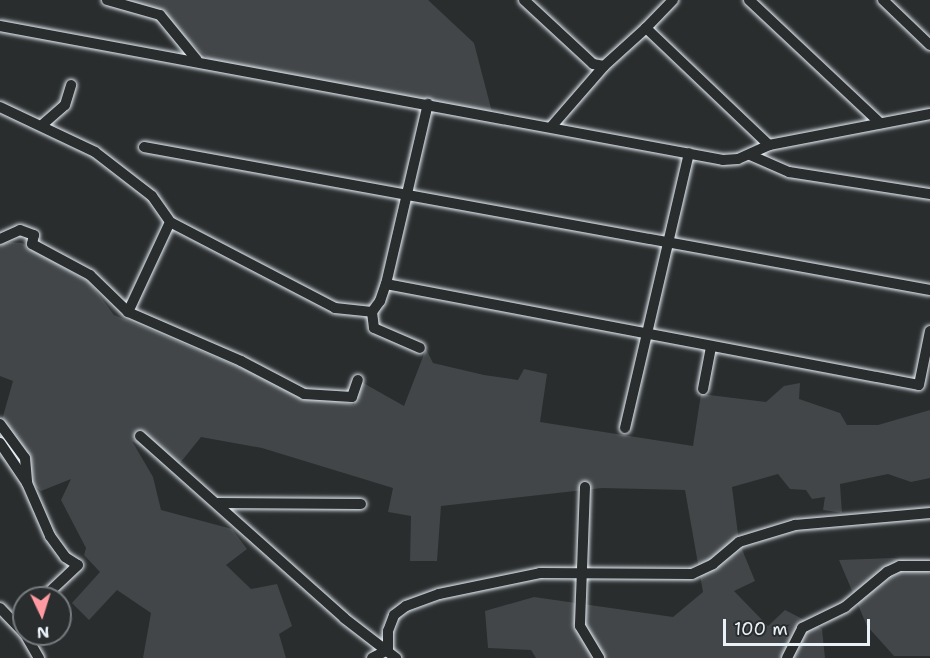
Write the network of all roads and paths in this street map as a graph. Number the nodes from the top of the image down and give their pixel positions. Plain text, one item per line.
1 (107, 0) edge
2 (524, 0) edge
3 (674, 0) edge
4 (749, 0) edge
5 (883, 0) edge
6 (0, 26) edge
7 (646, 28) junction
8 (930, 45) edge
9 (197, 60) junction
10 (604, 66) junction
11 (71, 85) dead end
12 (428, 104) junction
13 (0, 107) edge
14 (930, 114) edge
15 (880, 123) junction
16 (42, 125) junction
17 (551, 127) junction
18 (769, 145) junction
19 (144, 147) dead end
20 (689, 153) junction
21 (750, 155) junction
22 (405, 194) junction
23 (930, 194) edge
24 (170, 222) junction
25 (0, 239) edge
26 (668, 242) junction
27 (386, 284) junction
28 (930, 290) edge
29 (128, 312) junction
30 (372, 312) junction
31 (645, 333) junction
32 (930, 335) edge
33 (711, 347) junction
34 (420, 348) dead end
35 (358, 380) dead end
36 (703, 389) dead end
37 (0, 424) edge
38 (625, 428) dead end
39 (140, 436) dead end
40 (0, 443) edge
41 (27, 483) junction
42 (585, 487) dead end
43 (218, 503) junction
44 (361, 504) dead end
45 (930, 513) edge
46 (930, 566) edge
47 (580, 573) junction
48 (56, 586) edge
49 (392, 654) edge
50 (372, 658) edge
51 (599, 658) edge
52 (787, 658) edge

1 - 9 street
2 - 10 street
3 - 7 street
4 - 15 street
5 - 8 street
6 - 9 street
7 - 10 street
7 - 18 street
9 - 12 street
10 - 17 street
11 - 16 street
12 - 17 street
12 - 22 street
13 - 16 street
14 - 15 street
15 - 18 street
16 - 24 street
17 - 20 street
18 - 21 street
19 - 22 street
20 - 21 street
20 - 26 street
21 - 23 street
22 - 26 street
22 - 27 street
24 - 29 street
24 - 30 street
25 - 29 street
26 - 28 street
26 - 31 street
27 - 30 street
27 - 31 street
29 - 35 street
30 - 34 street
31 - 33 street
31 - 38 street
32 - 33 street
33 - 36 street
37 - 41 street
39 - 43 street
40 - 41 street
41 - 48 street
42 - 47 street
43 - 44 street
43 - 49 street
45 - 47 street
46 - 52 street
47 - 49 street
47 - 51 street
49 - 50 street

